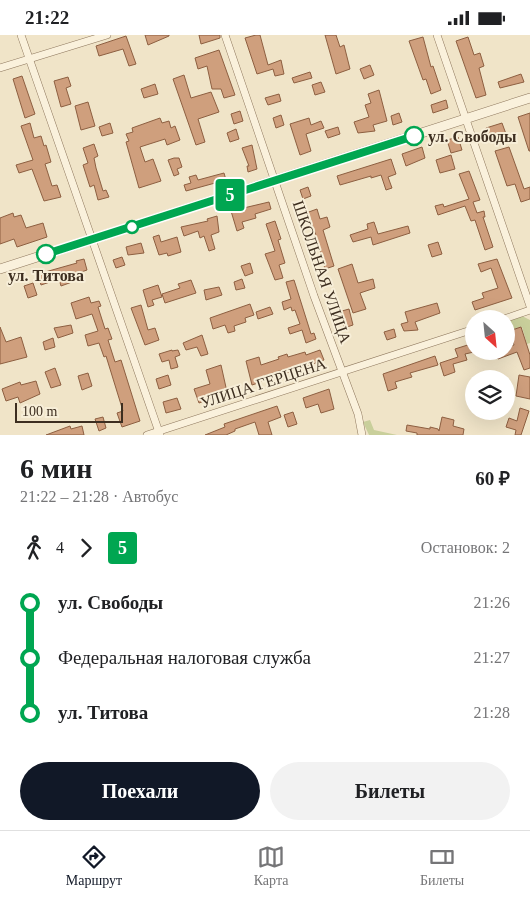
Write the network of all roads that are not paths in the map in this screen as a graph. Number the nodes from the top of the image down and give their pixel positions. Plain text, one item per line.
1 (21, 35) edge
2 (107, 35) edge
3 (226, 35) edge
4 (437, 35) edge
5 (29, 58) junction
6 (0, 68) edge
7 (530, 98) edge
8 (465, 119) junction
9 (275, 180) junction
10 (91, 240) junction
11 (0, 269) edge
12 (530, 306) edge
13 (530, 310) edge
14 (515, 315) edge
15 (465, 332) edge
16 (343, 372) junction
17 (159, 433) edge
18 (362, 434) edge
19 (147, 435) edge

1 - 5 street
2 - 5 street
3 - 9 street, ШКОЛЬНАЯ УЛИЦА
4 - 8 street
5 - 6 street
5 - 10 street
7 - 8 street
8 - 9 street
8 - 12 street
9 - 10 street
9 - 16 street, ШКОЛЬНАЯ УЛИЦА
10 - 11 street
10 - 17 street
13 - 14 street
15 - 16 street, УЛИЦА ГЕРЦЕНА
16 - 17 street, УЛИЦА ГЕРЦЕНА
16 - 18 street, ШКОЛЬНАЯ УЛИЦА
17 - 19 street, УЛИЦА ГЕРЦЕНА

